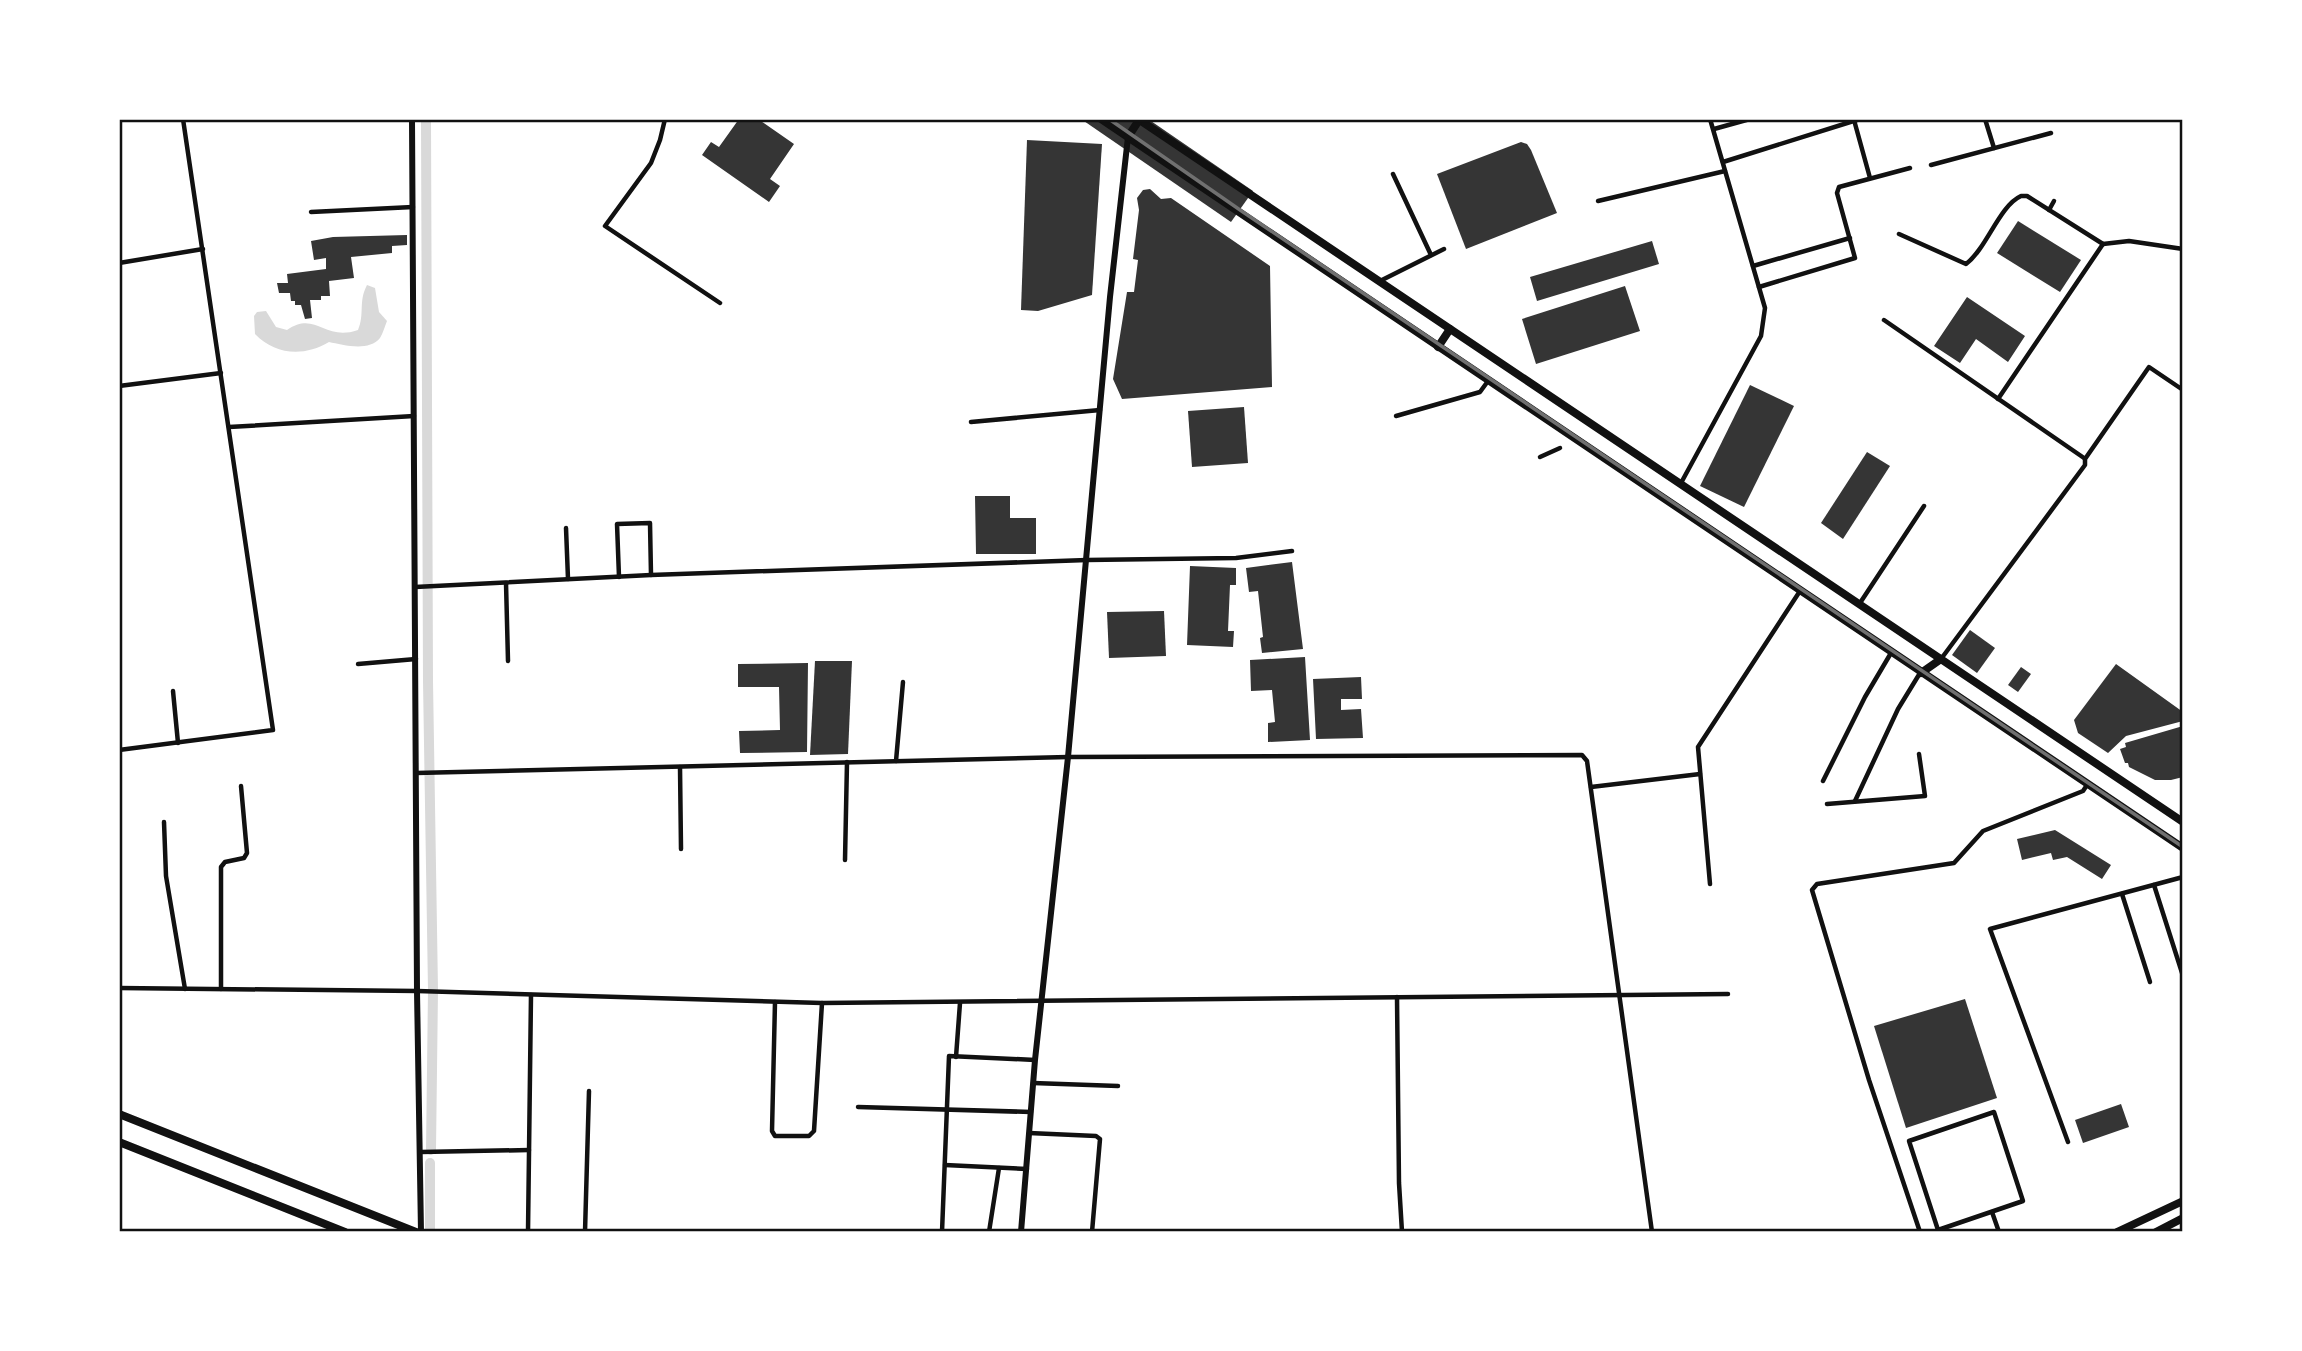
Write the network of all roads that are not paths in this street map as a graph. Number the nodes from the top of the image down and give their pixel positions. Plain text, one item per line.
1 (183, 119) edge
2 (412, 119) edge
3 (665, 119) edge
4 (1101, 119) edge
5 (1139, 119) edge
6 (1710, 119) edge
7 (1750, 119) edge
8 (1856, 119) edge
9 (1985, 119) edge
10 (1714, 129) junction
11 (2051, 133) dead end
12 (1128, 137) junction
13 (1994, 148) junction
14 (1723, 162) junction
15 (1931, 165) dead end
16 (1910, 168) dead end
17 (1726, 171) junction
18 (1393, 174) dead end
19 (1870, 178) junction
20 (1598, 201) dead end
21 (2054, 201) dead end
22 (413, 207) junction
23 (2049, 210) junction
24 (312, 212) dead end
25 (1899, 234) dead end
26 (1850, 238) junction
27 (2103, 244) junction
28 (203, 249) junction
29 (1444, 249) dead end
30 (2183, 249) edge
31 (1431, 255) junction
32 (119, 263) edge
33 (1753, 266) junction
34 (1379, 281) junction
35 (1759, 287) junction
36 (720, 303) dead end
37 (1884, 320) dead end
38 (1450, 329) junction
39 (1438, 347) junction
40 (221, 373) junction
41 (1488, 381) junction
42 (119, 386) edge
43 (2183, 390) edge
44 (1998, 400) junction
45 (1100, 410) junction
46 (414, 416) junction
47 (1396, 416) dead end
48 (971, 422) dead end
49 (229, 427) junction
50 (1560, 448) dead end
51 (1540, 457) dead end
52 (2085, 459) junction
53 (1681, 484) junction
54 (1924, 506) dead end
55 (566, 528) dead end
56 (1292, 551) dead end
57 (1087, 560) junction
58 (651, 575) junction
59 (619, 577) junction
60 (568, 579) junction
61 (506, 583) junction
62 (415, 587) junction
63 (1800, 591) junction
64 (1859, 604) junction
65 (1891, 653) junction
66 (416, 659) junction
67 (1941, 659) junction
68 (509, 662) dead end
69 (358, 664) dead end
70 (1921, 673) junction
71 (903, 682) dead end
72 (173, 691) dead end
73 (178, 743) junction
74 (119, 751) edge
75 (1919, 754) dead end
76 (1068, 757) junction
77 (896, 761) junction
78 (847, 762) junction
79 (680, 767) junction
80 (419, 773) junction
81 (1700, 774) junction
82 (1823, 781) dead end
83 (2087, 785) junction
84 (241, 786) dead end
85 (1591, 787) junction
86 (1855, 802) junction
87 (1827, 804) dead end
88 (164, 822) dead end
89 (2183, 822) edge
90 (2183, 848) edge
91 (681, 849) dead end
92 (845, 860) dead end
93 (2183, 877) edge
94 (1710, 884) dead end
95 (2154, 886) junction
96 (2122, 894) junction
97 (2183, 975) edge
98 (2150, 982) dead end
99 (119, 988) edge
100 (185, 989) junction
101 (221, 989) junction
102 (417, 991) junction
103 (1620, 994) junction
104 (1728, 994) dead end
105 (531, 995) junction
106 (1397, 997) junction
107 (775, 1002) junction
108 (1042, 1002) junction
109 (822, 1003) junction
110 (960, 1003) junction
111 (956, 1057) junction
112 (1035, 1060) junction
113 (1033, 1083) junction
114 (1118, 1086) dead end
115 (589, 1091) dead end
116 (858, 1107) dead end
117 (949, 1108) junction
118 (1031, 1112) junction
119 (119, 1114) edge
120 (1029, 1133) junction
121 (119, 1142) edge
122 (2068, 1142) dead end
123 (529, 1150) junction
124 (421, 1152) junction
125 (945, 1165) junction
126 (999, 1168) junction
127 (1027, 1169) junction
128 (2183, 1201) edge
129 (1992, 1212) junction
130 (2183, 1218) edge
131 (345, 1232) edge
132 (416, 1232) edge
133 (421, 1232) edge
134 (528, 1232) edge
135 (585, 1232) edge
136 (942, 1232) edge
137 (989, 1232) edge
138 (1021, 1232) edge
139 (1092, 1232) edge
140 (1402, 1232) edge
141 (1651, 1232) edge
142 (1920, 1232) edge
143 (1999, 1232) edge
144 (2117, 1232) edge
145 (2156, 1232) edge

1 - 28 street
2 - 22 street
3 - 36 street
4 - 12 main road
5 - 12 main road
5 - 34 main road
6 - 10 street
7 - 10 street
8 - 14 street
8 - 19 street
9 - 13 street
10 - 14 street
11 - 13 street
12 - 39 main road
12 - 45 street
13 - 15 street
14 - 17 street
16 - 19 street
17 - 20 street
17 - 33 street
18 - 31 street
19 - 26 street
21 - 23 street
22 - 24 street
22 - 46 street
23 - 25 street
23 - 27 street
26 - 33 street
26 - 35 street
27 - 30 street
27 - 44 street
28 - 32 street
28 - 40 street
29 - 31 street
31 - 34 street
33 - 35 street
34 - 38 main road
35 - 53 street
37 - 44 street
38 - 39 main road
38 - 53 main road
39 - 41 main road
40 - 42 street
40 - 49 street
41 - 47 street
41 - 63 main road
43 - 52 street
44 - 52 street
45 - 48 street
45 - 57 street
46 - 49 street
46 - 62 street
49 - 73 street
50 - 51 street
52 - 67 street
53 - 64 main road
54 - 64 street
55 - 60 street
56 - 57 street
57 - 58 street
57 - 76 street
58 - 59 street
58 - 59 street
59 - 60 street
60 - 61 street
61 - 62 street
61 - 68 street
62 - 66 street
63 - 65 main road
63 - 81 street
64 - 67 main road
65 - 70 main road
65 - 82 street
66 - 69 street
66 - 80 street
67 - 70 main road
67 - 89 main road
70 - 83 main road
70 - 86 street
71 - 77 street
72 - 73 street
73 - 74 street
75 - 86 street
76 - 77 street
76 - 85 street
76 - 108 street
77 - 78 street
78 - 79 street
78 - 92 street
79 - 80 street
79 - 91 street
80 - 102 street
81 - 85 street
81 - 94 street
83 - 90 main road
83 - 142 street
84 - 101 street
85 - 103 street
86 - 87 street
88 - 100 street
93 - 95 street
95 - 96 street
95 - 97 street
96 - 98 street
96 - 122 street
99 - 100 street
100 - 101 street
101 - 102 street
102 - 105 street
102 - 124 street
103 - 104 street
103 - 106 street
103 - 141 street
105 - 107 street
105 - 123 street
106 - 108 street
106 - 140 street
107 - 109 street
107 - 109 street
108 - 110 street
108 - 112 street
109 - 110 street
110 - 111 street
111 - 112 street
111 - 117 street
112 - 113 street
113 - 114 street
113 - 118 street
115 - 135 street
116 - 117 street
117 - 118 street
117 - 125 street
118 - 120 street
119 - 132 main road
120 - 127 street
120 - 139 street
121 - 131 main road
123 - 124 street
123 - 134 street
124 - 133 street
125 - 126 street
125 - 136 street
126 - 127 street
126 - 137 street
127 - 138 street
128 - 144 main road
129 - 129 street
129 - 143 street
130 - 145 main road

